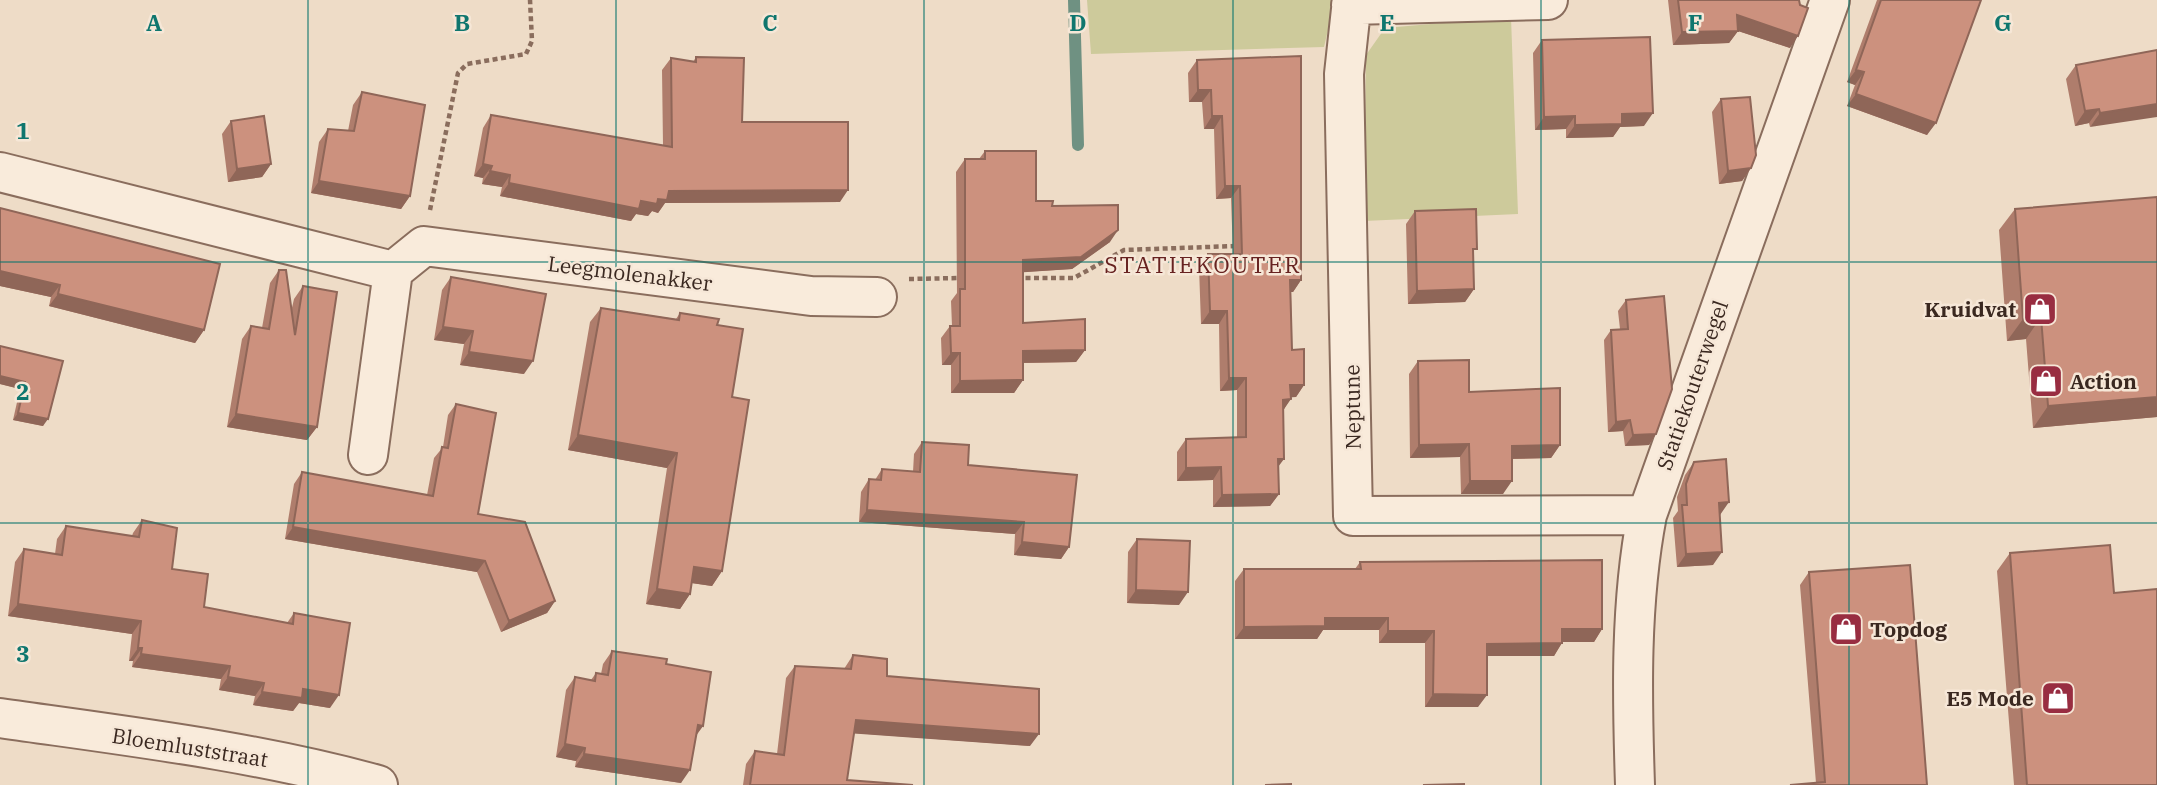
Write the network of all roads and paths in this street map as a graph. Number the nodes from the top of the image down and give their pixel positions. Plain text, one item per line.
1 (530, 0) edge
2 (1548, 0) edge
3 (1830, 0) edge
4 (1351, 2) edge
5 (0, 172) edge
6 (1243, 245) edge
7 (424, 246) junction
8 (393, 271) junction
9 (970, 278) edge
10 (1009, 278) edge
11 (877, 298) joint
12 (368, 455) dead end
13 (1647, 515) junction
14 (0, 718) edge
15 (378, 785) edge
16 (1635, 785) edge

1 - 7 path
2 - 4 street, Neptune
3 - 13 street, Statiekouterwegel
4 - 13 street, Neptune
5 - 8 street
6 - 10 path
7 - 8 street
7 - 11 street, Leegmolenakker
8 - 12 street
9 - 11 path
13 - 16 street, Statiekouterwegel
14 - 15 street, Bloemluststraat

